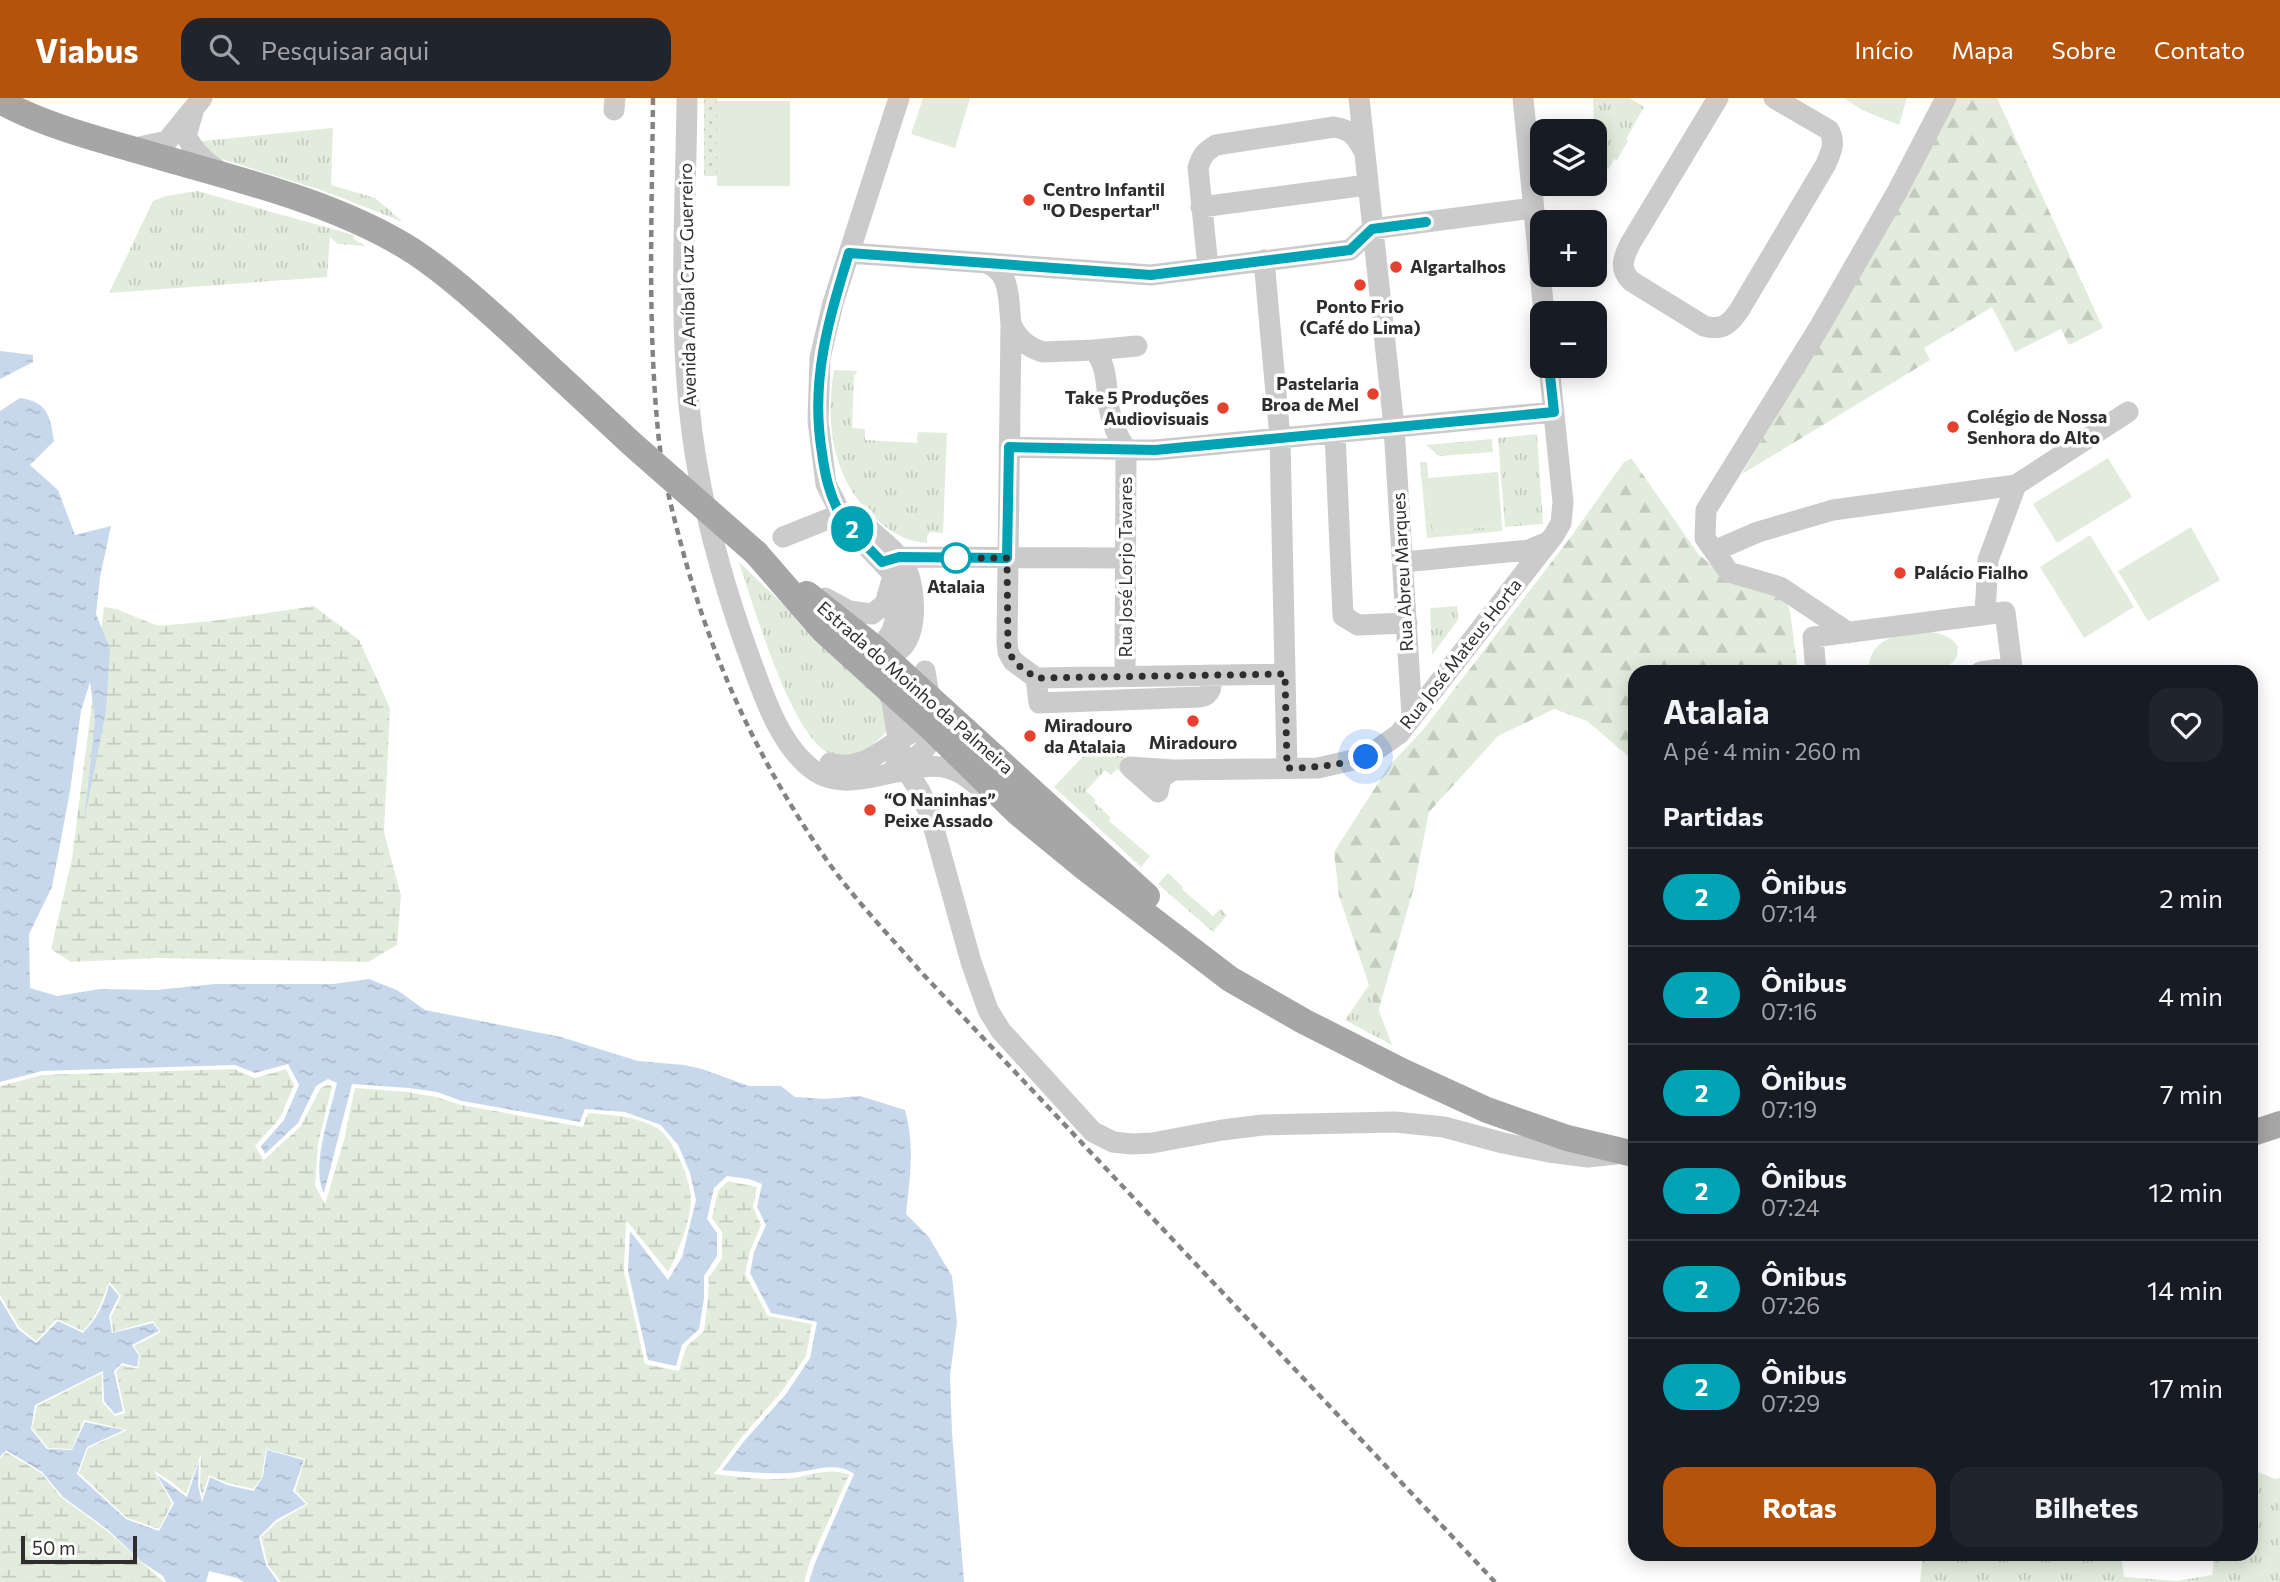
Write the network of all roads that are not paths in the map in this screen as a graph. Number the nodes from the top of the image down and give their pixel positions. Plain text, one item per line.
1 (687, 98) edge
2 (899, 98) edge
3 (1524, 98) edge
4 (1718, 98) edge
5 (1774, 98) edge
6 (1946, 98) edge
7 (1359, 100) edge
8 (0, 101) edge
9 (198, 104) edge
10 (1334, 127) junction
11 (132, 149) junction
12 (1364, 151) junction
13 (232, 177) junction
14 (1367, 184) junction
15 (1201, 207) junction
16 (1533, 208) junction
17 (1372, 229) junction
18 (849, 253) junction
19 (1264, 260) junction
20 (985, 263) junction
21 (1031, 267) junction
22 (1208, 267) junction
23 (1007, 287) junction
24 (1543, 301) edge
25 (1011, 324) junction
26 (1137, 346) dead end
27 (1094, 350) junction
28 (1043, 352) junction
29 (1011, 366) junction
30 (1550, 378) edge
31 (1554, 412) junction
32 (2128, 412) dead end
33 (1394, 427) junction
34 (1335, 433) junction
35 (819, 438) junction
36 (1280, 438) junction
37 (1009, 447) junction
38 (1126, 449) junction
39 (2017, 485) junction
40 (841, 514) junction
41 (783, 537) dead end
42 (1548, 542) junction
43 (1514, 551) junction
44 (1714, 551) junction
45 (1007, 558) junction
46 (1125, 558) junction
47 (764, 560) junction
48 (1404, 562) junction
49 (891, 564) junction
50 (1526, 571) junction
51 (790, 593) junction
52 (914, 601) junction
53 (1985, 614) junction
54 (1406, 623) junction
55 (741, 633) junction
56 (1849, 633) junction
57 (881, 654) junction
58 (1815, 665) edge
59 (2012, 665) edge
60 (1285, 674) junction
61 (1211, 675) junction
62 (1125, 676) junction
63 (1036, 678) junction
64 (927, 684) junction
65 (887, 688) junction
66 (1412, 716) junction
67 (898, 741) junction
68 (917, 756) junction
69 (1287, 768) junction
70 (1173, 770) junction
71 (1061, 848) junction
72 (1105, 858) junction
73 (1305, 1022) junction
74 (2280, 1124) edge
75 (2258, 1131) edge
76 (1628, 1152) edge
77 (1628, 1153) edge

1 - 55 street, Avenida Aníbal Cruz Guerreiro
2 - 18 street
3 - 16 street
4 - 5 street
6 - 44 street
7 - 10 street
7 - 12 street, Rua Abreu Marques
8 - 11 main road
9 - 11 street
9 - 13 street
10 - 12 street
10 - 15 street
11 - 13 main road
12 - 14 street, Rua Abreu Marques
13 - 47 main road, bridge
14 - 15 street
14 - 17 street, Rua Abreu Marques
15 - 22 street
16 - 17 street
16 - 24 street
17 - 19 street
17 - 33 street, Rua Abreu Marques
18 - 20 street
18 - 35 street
19 - 22 street
19 - 36 street
20 - 21 street
20 - 23 street
21 - 22 street
21 - 23 street
23 - 25 street
25 - 28 street
25 - 29 street
26 - 27 street
27 - 28 street
27 - 38 street, Rua José Lorjo Tavares
28 - 29 street
29 - 37 street
30 - 31 street, Rua José Mateus Horta
31 - 33 street
31 - 42 street, Rua José Mateus Horta
32 - 39 street
33 - 34 street
33 - 48 street, Rua Abreu Marques
34 - 36 street
34 - 54 street
35 - 40 street
35 - 49 street
36 - 38 street
36 - 60 street
37 - 38 street
37 - 45 street
38 - 46 street, Rua José Lorjo Tavares
39 - 44 street
39 - 53 street
40 - 41 street
40 - 49 street
42 - 43 street
42 - 50 street, Rua José Mateus Horta
43 - 48 street
43 - 50 street
44 - 56 street
45 - 46 street
45 - 49 street
45 - 63 street
46 - 62 street, Rua José Lorjo Tavares
47 - 49 street
47 - 51 main road, Estrada do Moinho da Palmeira
47 - 57 main road, Estrada do Moinho da Palmeira
48 - 54 street, Rua Abreu Marques
49 - 52 street
49 - 57 street
50 - 66 street, Rua José Mateus Horta
51 - 57 street
51 - 65 main road, Estrada do Moinho da Palmeira
52 - 57 street
52 - 64 street
53 - 56 street
53 - 59 street
54 - 66 street, Rua Abreu Marques
55 - 67 street
55 - 68 street
56 - 58 street
57 - 64 main road, Estrada do Moinho da Palmeira
57 - 65 street
60 - 61 street, Rua José Lorjo Tavares
60 - 69 street
61 - 62 street, Rua José Lorjo Tavares
61 - 63 street
62 - 63 street, Rua José Lorjo Tavares
64 - 68 street
64 - 72 main road, Estrada do Moinho da Palmeira
65 - 67 street
65 - 68 main road, Estrada do Moinho da Palmeira
66 - 69 street, Rua José Mateus Horta
67 - 68 street
67 - 68 street
68 - 71 main road, Estrada do Moinho da Palmeira
68 - 71 street
68 - 72 street
68 - 77 street
69 - 70 street, Rua José Mateus Horta
70 - 70 street, Rua José Mateus Horta
71 - 73 main road, Estrada do Moinho da Palmeira
72 - 73 main road, Estrada do Moinho da Palmeira
73 - 76 main road, Estrada do Moinho da Palmeira
74 - 75 main road

